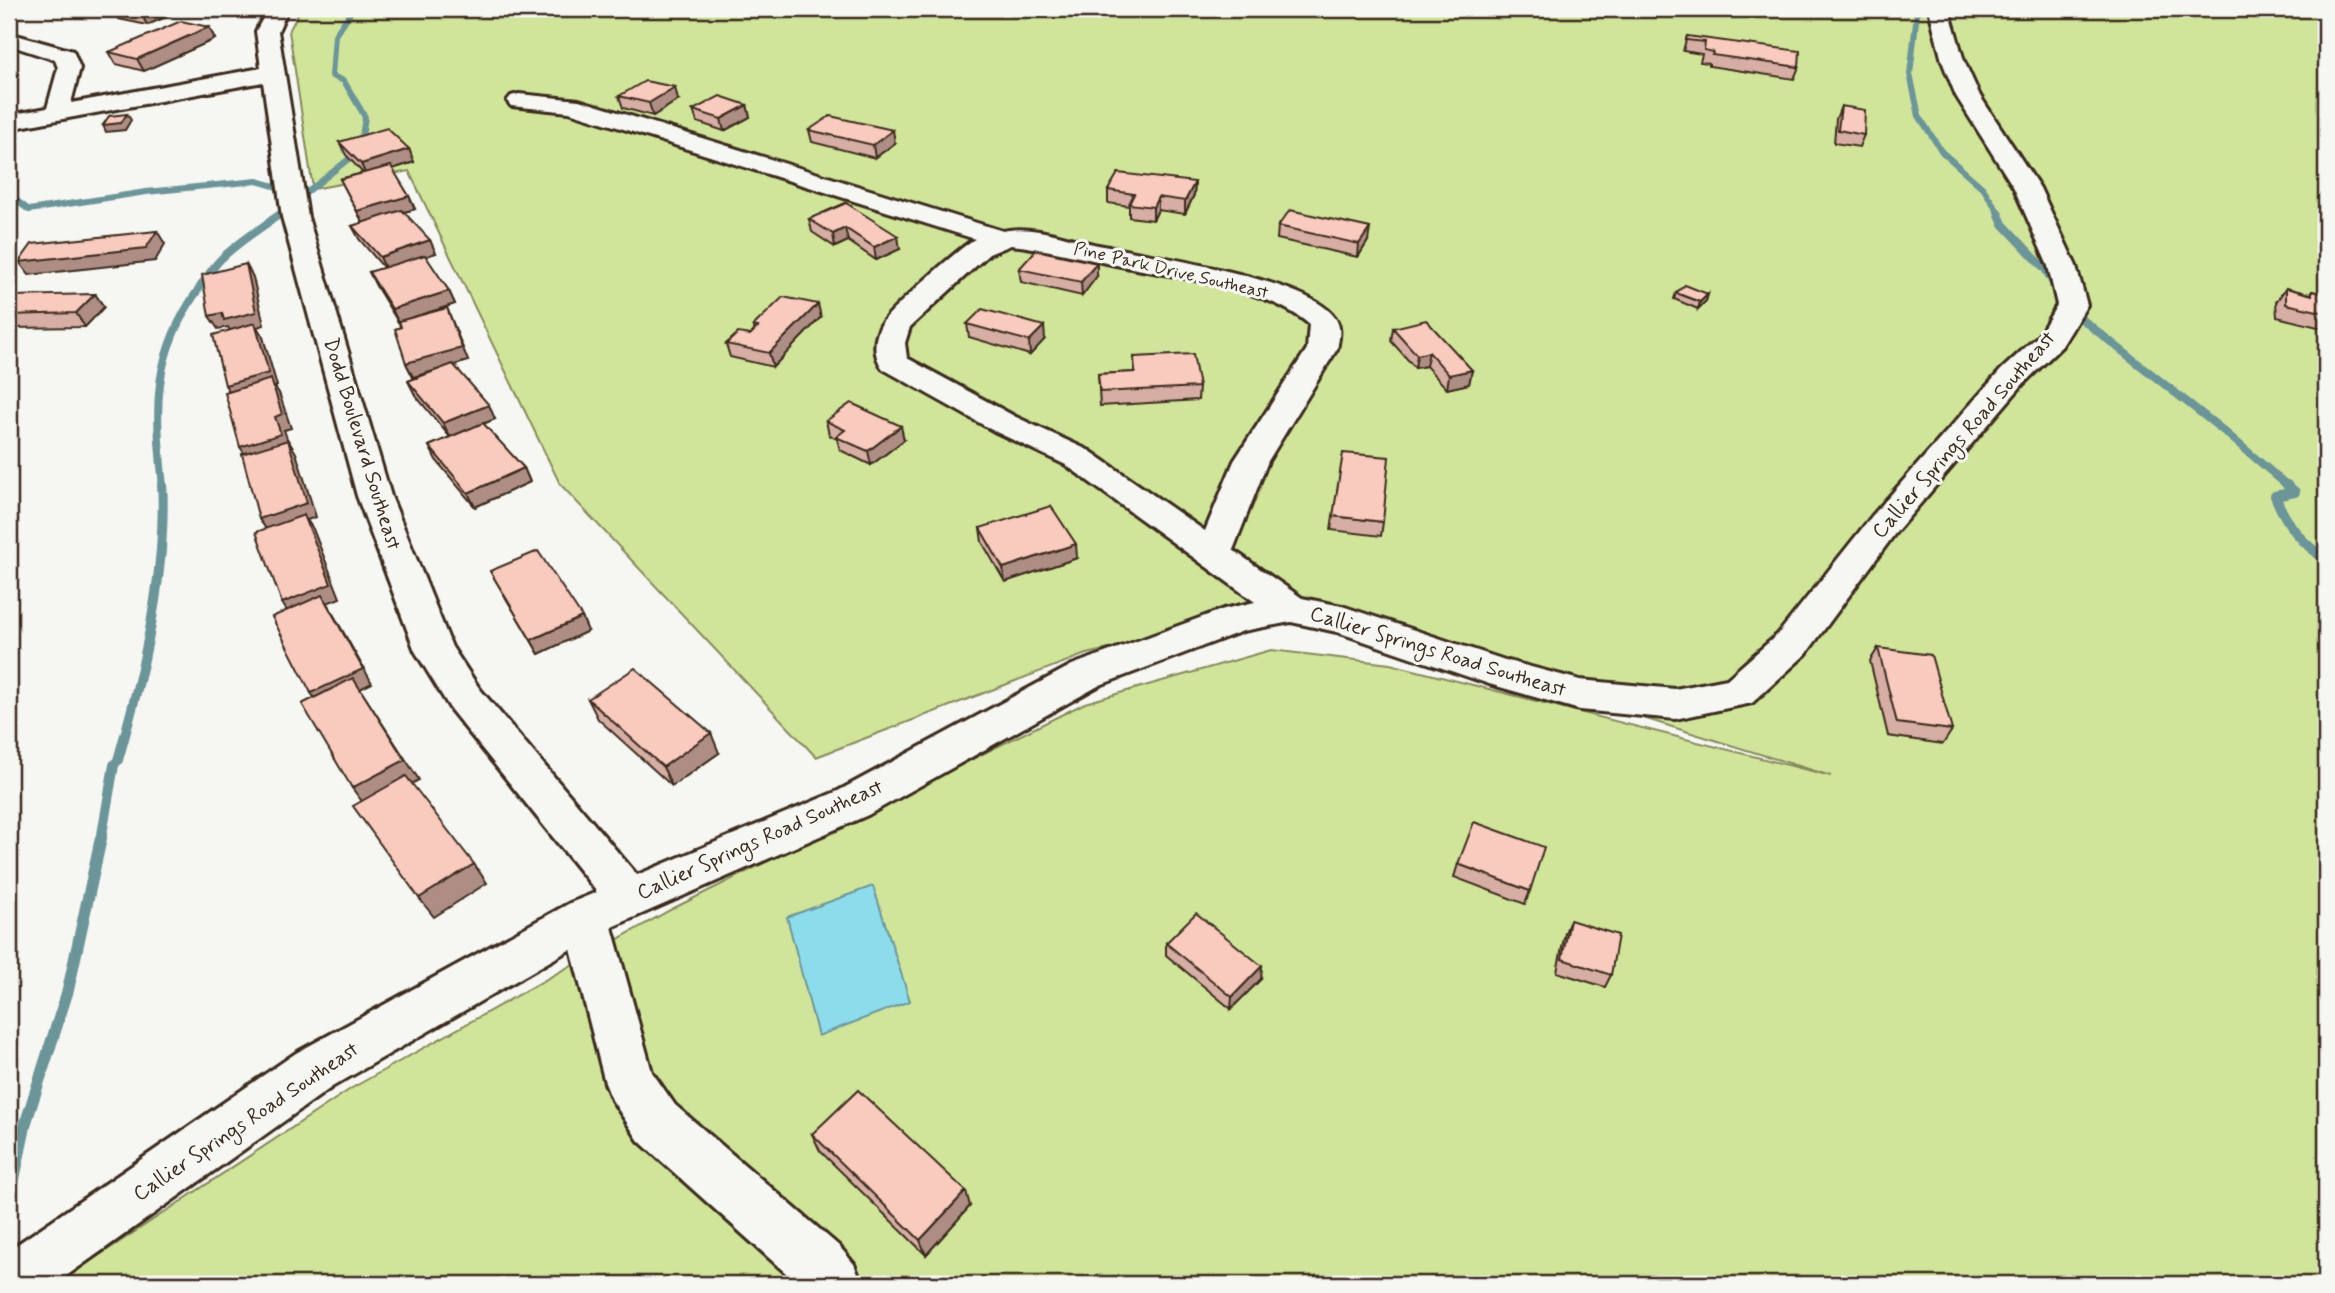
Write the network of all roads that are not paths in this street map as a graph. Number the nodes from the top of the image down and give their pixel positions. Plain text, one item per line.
1 (278, 9) edge
2 (1939, 9) edge
3 (9, 39) edge
4 (273, 73) junction
5 (519, 101) dead end
6 (57, 114) junction
7 (9, 122) edge
8 (999, 238) junction
9 (1213, 556) junction
10 (1291, 609) junction
11 (607, 907) junction
12 (9, 1283) edge
13 (834, 1284) edge

1 - 4 street, Dodd Boulevard Southeast
2 - 10 street, Callier Springs Road Southeast
3 - 6 street
4 - 6 street
4 - 11 street, Dodd Boulevard Southeast
5 - 8 street, Pine Park Drive Southeast
6 - 7 street
8 - 9 street
8 - 9 street, Pine Park Drive Southeast
9 - 10 street
10 - 11 street, Callier Springs Road Southeast
11 - 12 street, Callier Springs Road Southeast
11 - 13 street

